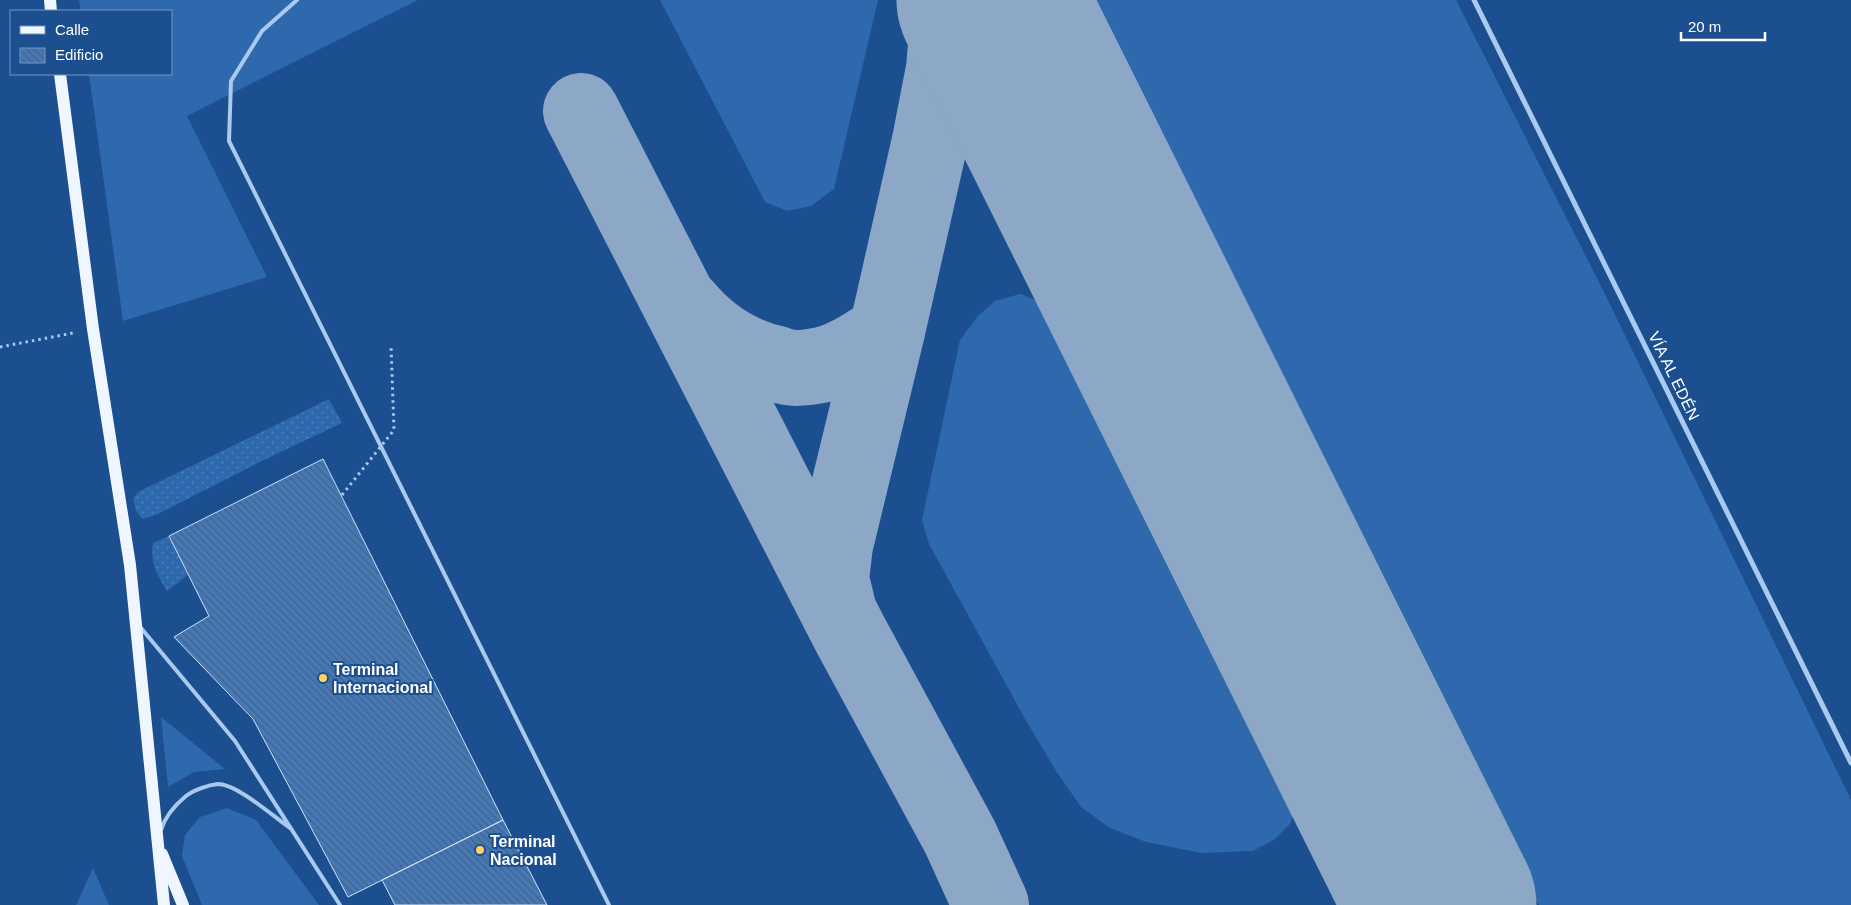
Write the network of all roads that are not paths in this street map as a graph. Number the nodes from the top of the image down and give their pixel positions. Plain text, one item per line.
1 (297, 0) edge
2 (1474, 0) edge
3 (60, 75) edge
4 (136, 622) junction
5 (1851, 763) edge
6 (292, 830) junction
7 (156, 843) junction
8 (164, 905) edge
9 (183, 905) edge
10 (340, 905) edge
11 (609, 905) edge

1 - 11 lane
2 - 5 street, VÍA AL EDÉN
3 - 4 main road
4 - 6 lane
4 - 7 main road
6 - 7 lane
6 - 10 lane
7 - 8 main road
7 - 9 main road

